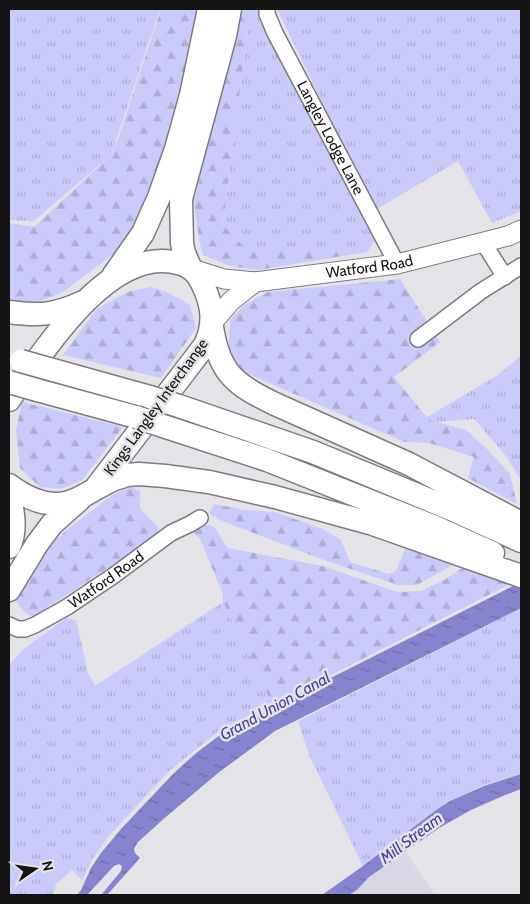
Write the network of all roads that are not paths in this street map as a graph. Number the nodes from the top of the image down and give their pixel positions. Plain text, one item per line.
1 (209, 9) edge
2 (230, 9) edge
3 (267, 9) edge
4 (521, 230) edge
5 (483, 242) junction
6 (397, 264) junction
7 (521, 266) edge
8 (191, 268) junction
9 (505, 277) junction
10 (110, 281) junction
11 (255, 282) junction
12 (86, 300) junction
13 (9, 312) edge
14 (212, 325) junction
15 (418, 339) dead end
16 (15, 360) edge
17 (9, 382) edge
18 (9, 400) edge
19 (9, 485) edge
20 (89, 493) junction
21 (9, 494) edge
22 (459, 502) junction
23 (200, 518) dead end
24 (521, 523) edge
25 (428, 534) junction
26 (521, 541) edge
27 (9, 547) edge
28 (521, 566) edge
29 (521, 576) edge
30 (9, 590) edge
31 (9, 625) edge

1 - 10 highway
2 - 8 highway, Kings Langley Interchange
3 - 6 street, Langley Lodge Lane
4 - 5 main road, Watford Road
5 - 6 main road, Watford Road
5 - 9 street
6 - 11 main road, Watford Road
7 - 9 street
8 - 10 highway
8 - 11 main road, Watford Road
8 - 14 highway, Kings Langley Interchange
9 - 15 street
10 - 12 highway
11 - 14 main road
12 - 13 highway
12 - 18 highway
14 - 20 highway, Kings Langley Interchange
14 - 22 highway
16 - 22 highway, bridge
17 - 25 highway, bridge
19 - 20 highway
20 - 25 highway
20 - 30 highway
21 - 27 highway
22 - 24 highway
22 - 26 highway
23 - 31 street, Watford Road
25 - 28 highway
25 - 29 highway

